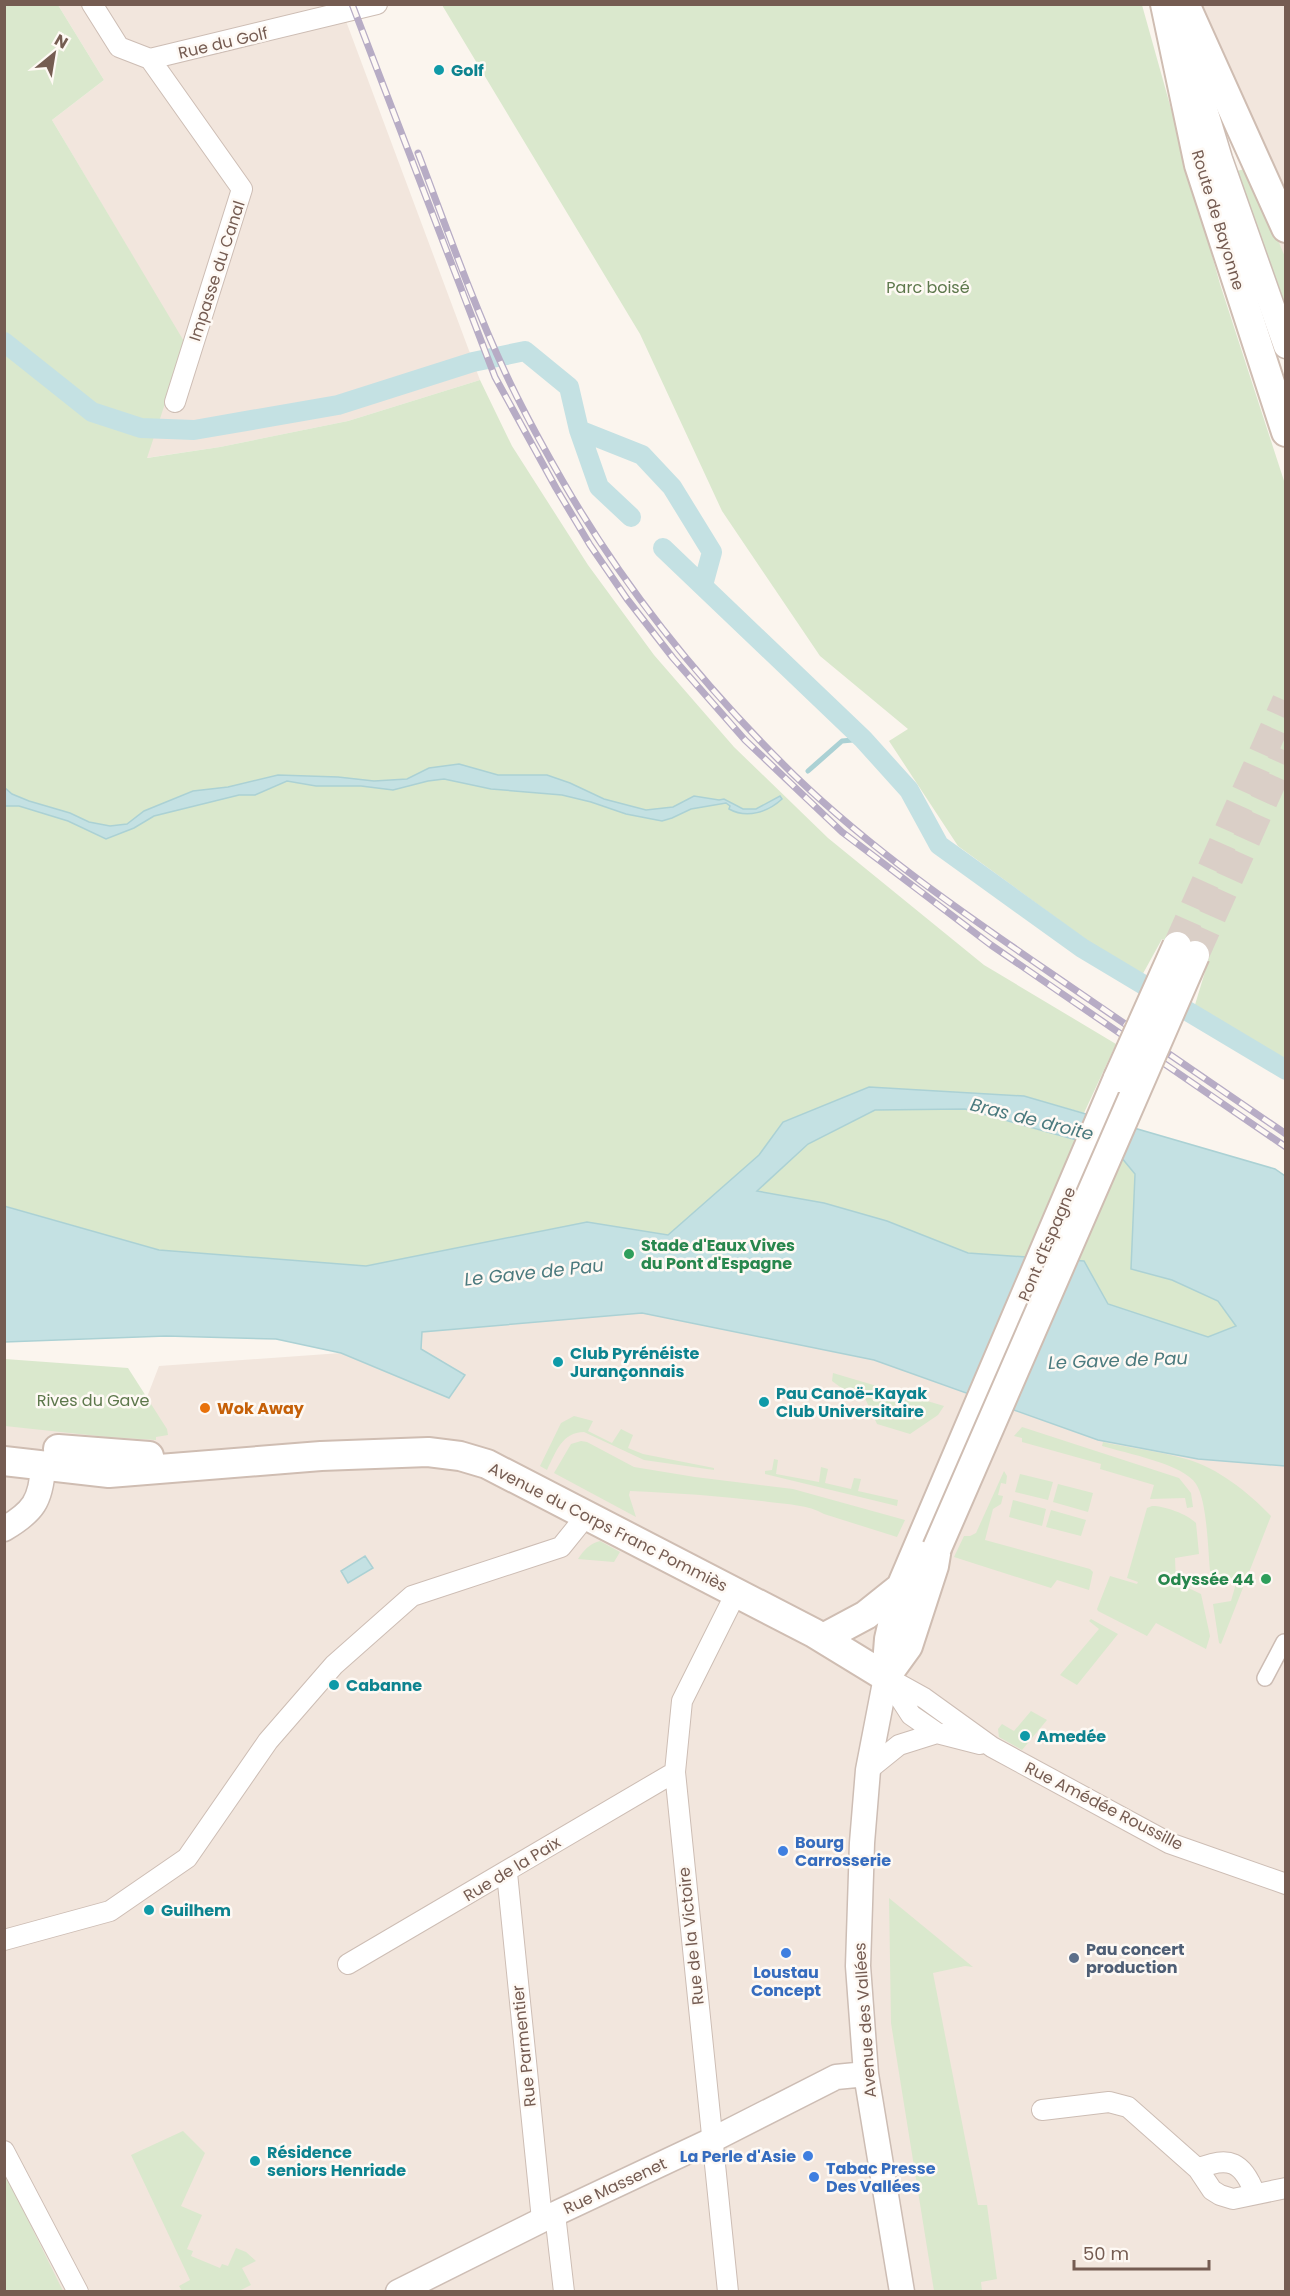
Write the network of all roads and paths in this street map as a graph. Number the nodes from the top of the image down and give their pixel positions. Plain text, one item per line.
1 (92, 4) edge
2 (377, 4) edge
3 (1165, 4) edge
4 (1173, 4) edge
5 (1185, 4) edge
6 (150, 59) junction
7 (1286, 228) edge
8 (1286, 346) edge
9 (175, 402) dead end
10 (1286, 432) edge
11 (1186, 951) tunnel mouth
12 (4, 1444) edge
13 (75, 1450) junction
14 (4, 1461) edge
15 (201, 1465) junction
16 (44, 1467) junction
17 (586, 1516) junction
18 (4, 1529) edge
19 (928, 1545) junction
20 (901, 1587) junction
21 (736, 1593) junction
22 (823, 1638) junction
23 (1286, 1643) edge
24 (886, 1677) junction
25 (1264, 1678) dead end
26 (937, 1733) junction
27 (992, 1747) junction
28 (868, 1770) junction
29 (675, 1772) junction
30 (507, 1873) junction
31 (1286, 1884) edge
32 (4, 1940) edge
33 (348, 1964) dead end
34 (866, 2074) junction
35 (1042, 2110) dead end
36 (712, 2140) junction
37 (4, 2151) edge
38 (1198, 2169) junction
39 (1286, 2188) edge
40 (1255, 2194) junction
41 (548, 2217) junction
42 (78, 2292) edge
43 (398, 2292) edge
44 (564, 2292) edge
45 (728, 2292) edge
46 (902, 2292) edge

1 - 6 street
2 - 6 street, Rue du Golf
3 - 10 main road, Route de Bayonne
4 - 8 street, Route de Bayonne
5 - 7 main road
6 - 9 street, Impasse du Canal
11 - 19 main road, Pont d'Espagne, bridge
12 - 13 main road, Avenue du Corps Franc Pommiès
13 - 15 main road, Avenue du Corps Franc Pommiès
13 - 16 street
14 - 16 main road, Avenue du Corps Franc Pommiès
15 - 16 main road, Avenue du Corps Franc Pommiès
15 - 17 main road, Avenue du Corps Franc Pommiès
16 - 18 street
17 - 21 main road, Avenue du Corps Franc Pommiès
17 - 32 street
19 - 20 main road, Avenue des Vallées
19 - 24 main road, Avenue des Vallées
20 - 22 main road
20 - 24 main road, Avenue des Vallées
21 - 22 main road, Avenue du Corps Franc Pommiès
21 - 29 street, Rue de la Victoire
22 - 24 main road, Avenue du Corps Franc Pommiès
23 - 25 street
24 - 26 street, Rue Amédée Roussille
24 - 27 street, Rue Amédée Roussille
24 - 28 street, Avenue des Vallées
26 - 27 street, Rue Amédée Roussille
26 - 28 street
27 - 31 street, Rue Amédée Roussille
28 - 34 street, Avenue des Vallées
29 - 30 street, Rue de la Paix
29 - 36 street, Rue de la Victoire
30 - 33 street, Rue de la Paix
30 - 41 street, Rue Parmentier
34 - 36 street, Rue Massenet
34 - 46 street, Avenue des Vallées
35 - 38 street
36 - 41 street, Rue Massenet
36 - 45 street, Rue de la Victoire
37 - 42 street
38 - 40 street
38 - 40 street
39 - 40 street
41 - 43 street, Rue Massenet
41 - 44 street, Rue Parmentier

